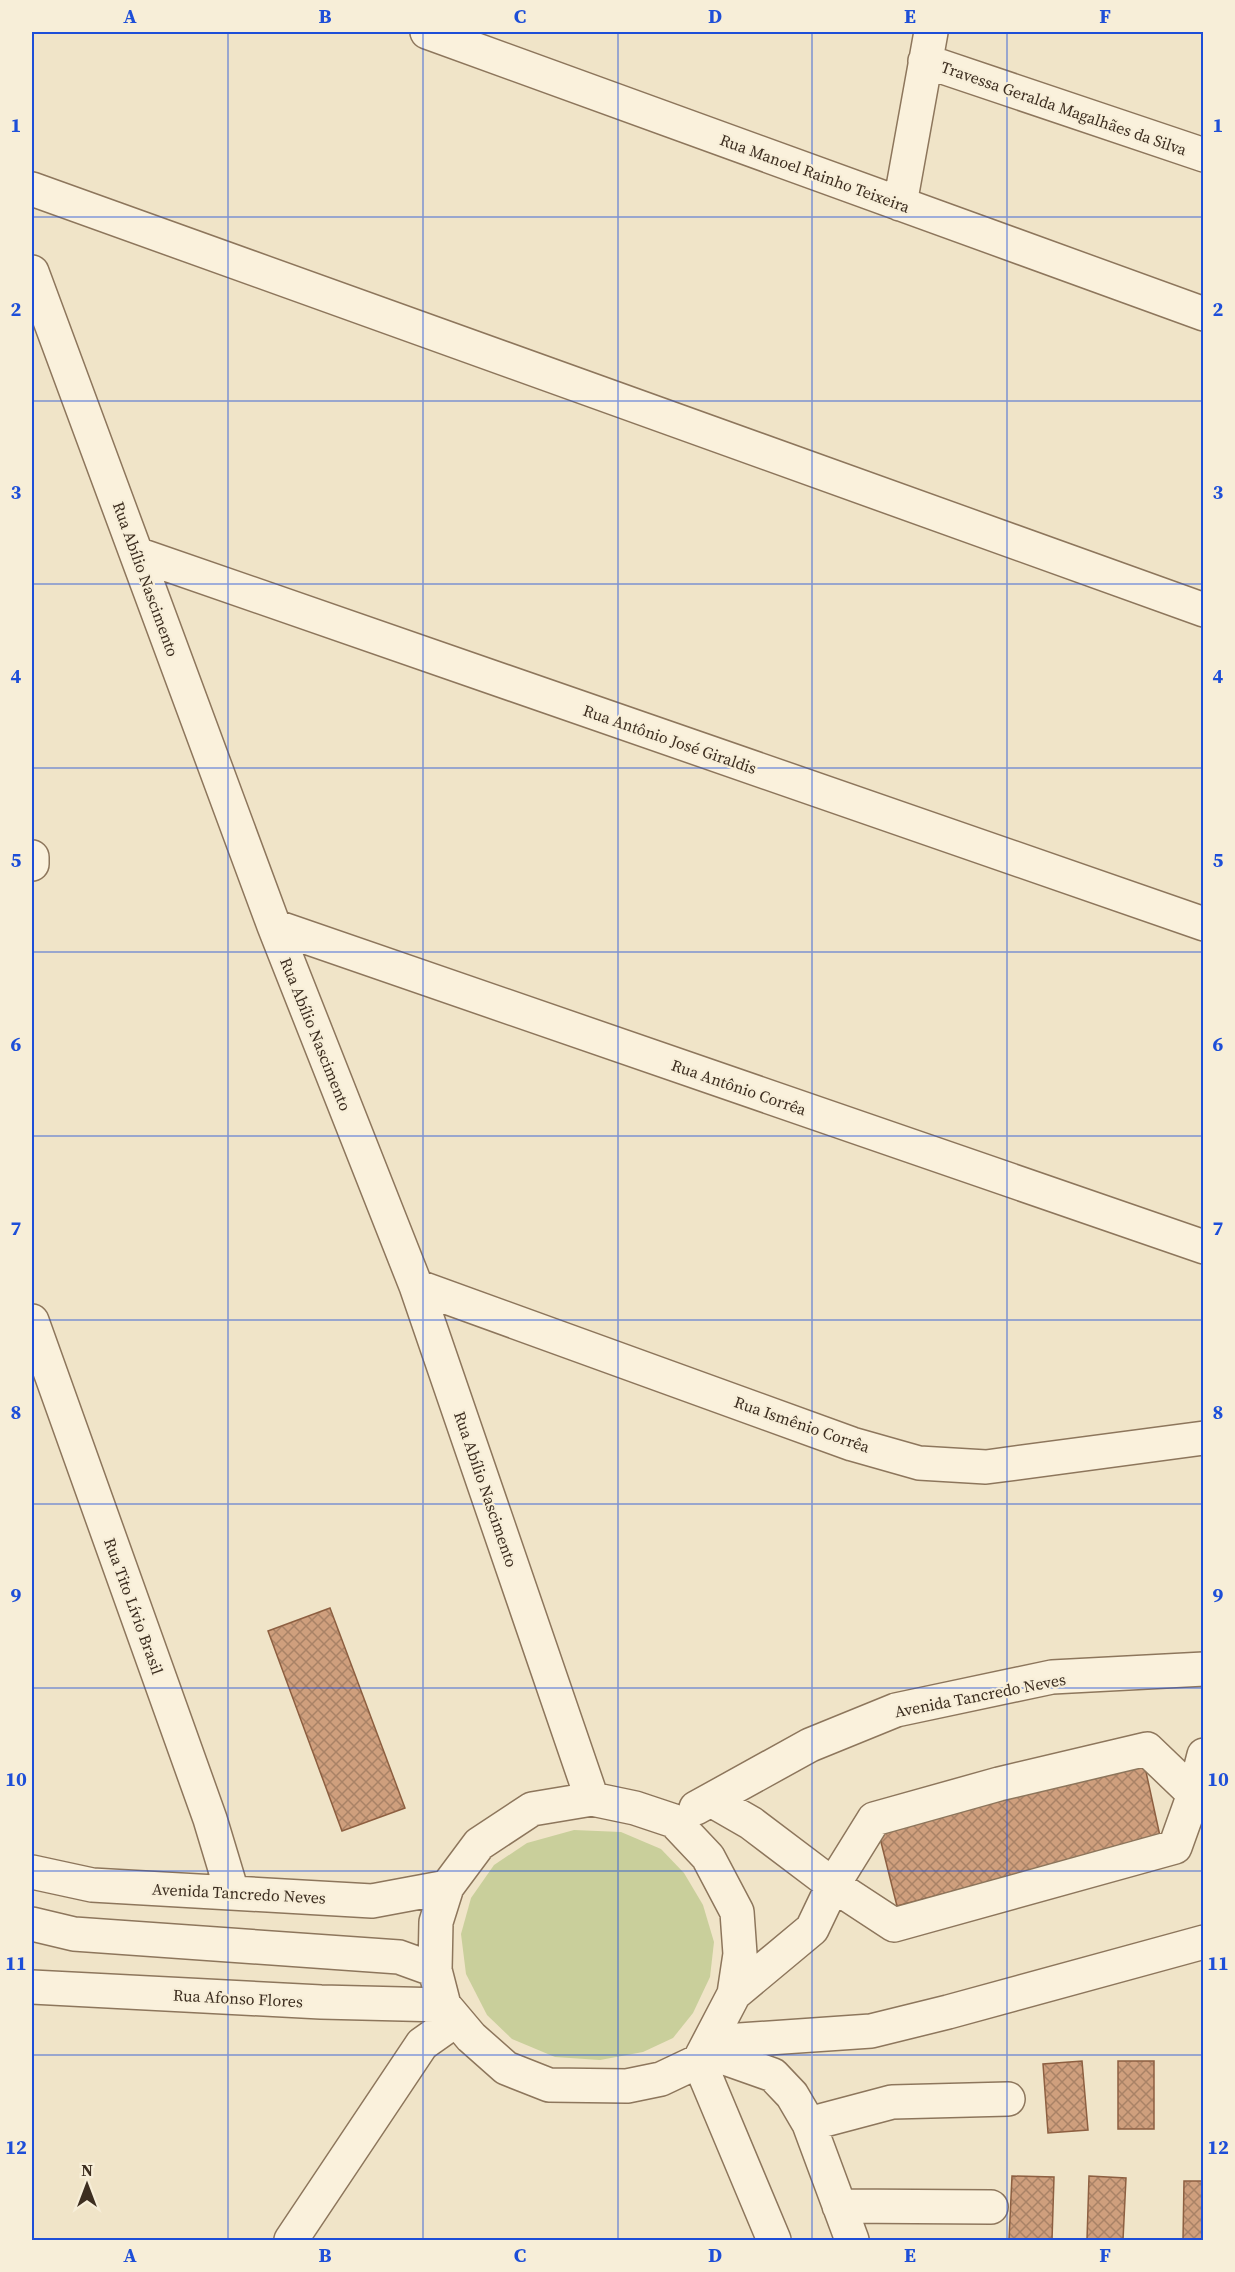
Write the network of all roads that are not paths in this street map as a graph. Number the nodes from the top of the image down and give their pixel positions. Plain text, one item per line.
1 (427, 32) edge
2 (928, 46) edge
3 (1203, 155) edge
4 (32, 189) edge
5 (900, 204) junction
6 (32, 272) edge
7 (1203, 314) edge
8 (137, 554) junction
9 (1203, 610) edge
10 (32, 857) edge
11 (32, 864) edge
12 (1203, 924) edge
13 (274, 926) junction
14 (1203, 1247) edge
15 (416, 1286) junction
16 (32, 1321) edge
17 (1203, 1438) edge
18 (1203, 1669) edge
19 (1203, 1755) edge
20 (592, 1799) junction
21 (711, 1800) junction
22 (1199, 1801) edge
23 (674, 1821) junction
24 (32, 1872) edge
25 (833, 1886) junction
26 (447, 1887) junction
27 (232, 1892) junction
28 (32, 1924) edge
29 (1203, 1942) edge
30 (435, 1970) junction
31 (32, 1987) edge
32 (734, 1994) junction
33 (450, 2012) junction
34 (705, 2052) junction
35 (1008, 2099) dead end
36 (809, 2124) junction
37 (839, 2206) junction
38 (991, 2207) dead end
39 (291, 2241) edge
40 (774, 2241) edge
41 (852, 2241) edge

1 - 5 street, Rua Manoel Rainho Teixeira
2 - 3 street, Travessa Geralda Magalhães da Silva
2 - 5 street
4 - 9 street
5 - 7 street, Rua Manoel Rainho Teixeira
6 - 8 street, Rua Abílio Nascimento
8 - 12 street, Rua Antônio José Giraldis
8 - 13 street, Rua Abílio Nascimento
10 - 11 street
13 - 14 street, Rua Antônio Corrêa
13 - 15 street, Rua Abílio Nascimento
15 - 17 street, Rua Ismênio Corrêa
15 - 20 street, Rua Abílio Nascimento
16 - 27 street, Rua Tito Lívio Brasil
18 - 21 street, Avenida Tancredo Neves
19 - 22 street
20 - 23 street
20 - 26 street
21 - 23 street, Avenida Tancredo Neves
21 - 25 street
22 - 25 street
22 - 25 street
23 - 32 street
24 - 27 street, Avenida Tancredo Neves
25 - 32 street
26 - 27 street, Avenida Tancredo Neves
26 - 30 street
28 - 30 street
29 - 34 street
30 - 33 street
31 - 33 street, Rua Afonso Flores
32 - 34 street
33 - 34 street
33 - 39 street
34 - 36 street
34 - 40 street
35 - 36 street
36 - 37 street
37 - 38 street
37 - 41 street

